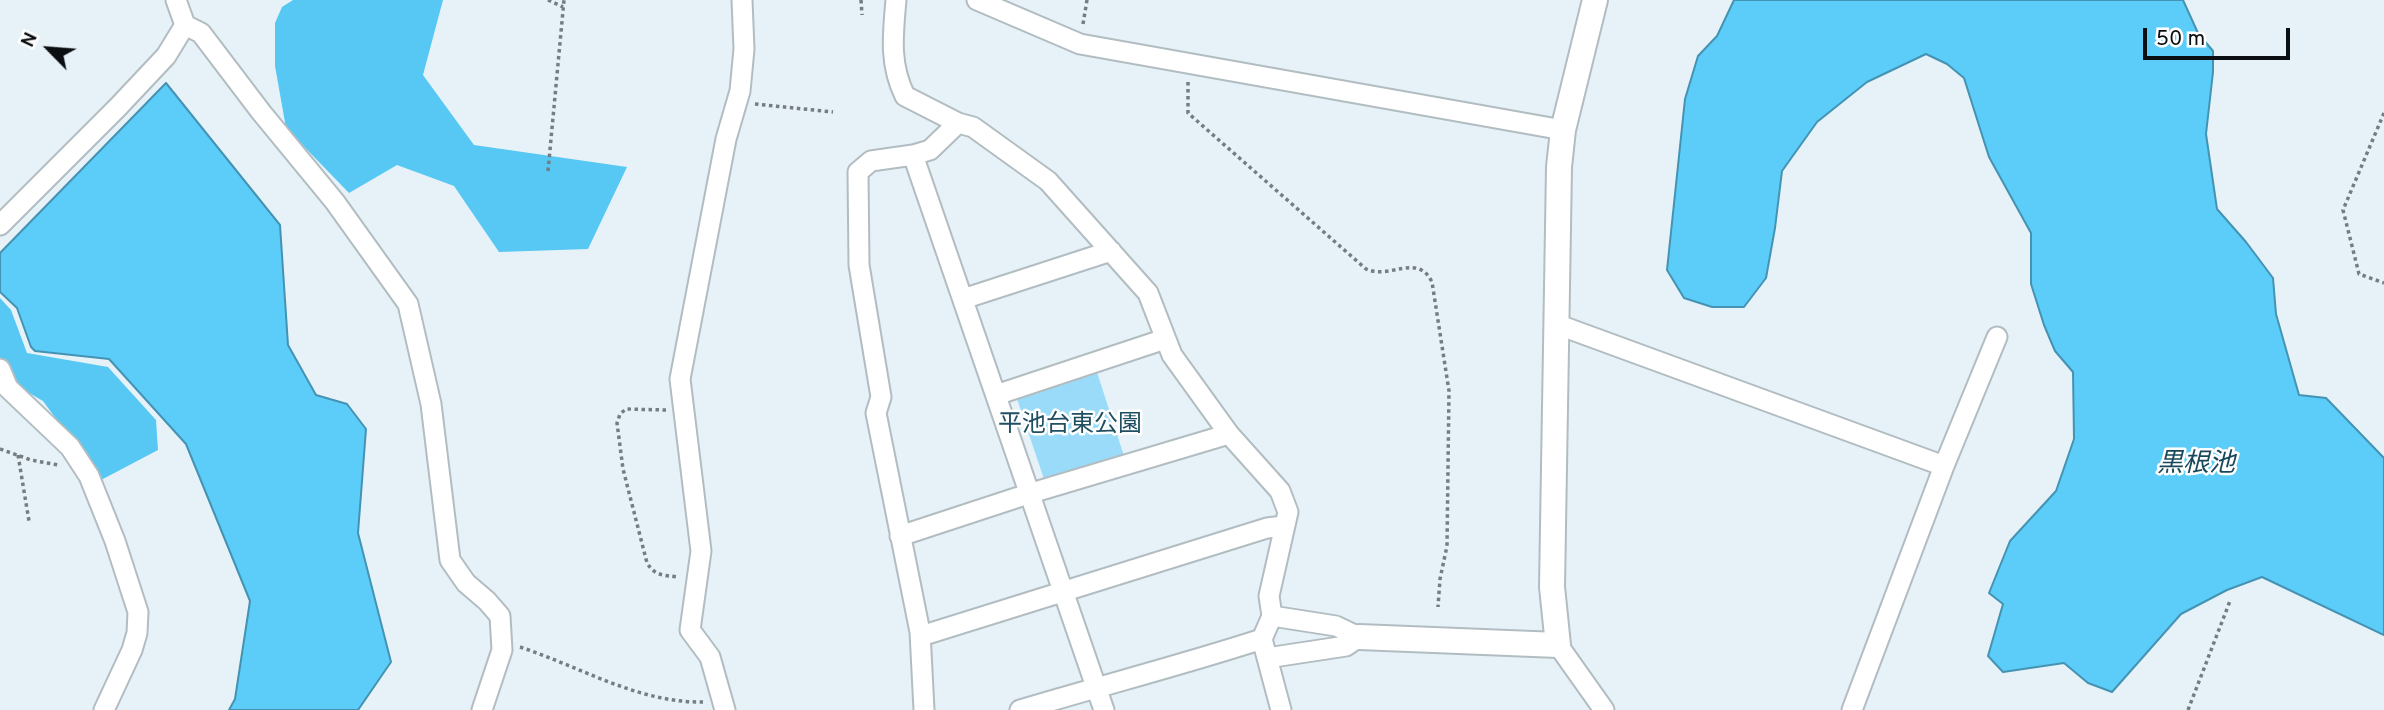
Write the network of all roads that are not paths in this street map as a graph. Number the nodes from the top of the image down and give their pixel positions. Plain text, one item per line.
1 (742, 0) edge
2 (896, 0) edge
3 (977, 0) edge
4 (1595, 0) edge
5 (178, 1) edge
6 (185, 25) junction
7 (958, 123) junction
8 (1563, 130) junction
9 (913, 155) junction
10 (0, 225) edge
11 (1111, 251) junction
12 (963, 299) junction
13 (1556, 324) junction
14 (1997, 337) dead end
15 (1165, 339) junction
16 (0, 369) edge
17 (996, 395) junction
18 (1229, 434) junction
19 (1944, 466) junction
20 (1028, 494) junction
21 (1284, 526) junction
22 (900, 536) junction
23 (1062, 592) junction
24 (1272, 616) junction
25 (921, 636) junction
26 (1359, 637) junction
27 (1558, 645) junction
28 (1264, 649) junction
29 (1096, 687) junction
30 (724, 705) edge
31 (104, 710) edge
32 (482, 710) edge
33 (924, 710) edge
34 (1020, 710) edge
35 (1104, 710) edge
36 (1281, 710) edge
37 (1604, 710) edge
38 (1852, 710) edge

1 - 30 street
2 - 7 street
3 - 8 street
4 - 8 street
5 - 6 street
6 - 10 street
6 - 32 street
7 - 9 street
7 - 11 street
8 - 13 street
9 - 12 street
9 - 22 street
11 - 12 street
11 - 15 street
12 - 17 street
13 - 19 street
13 - 27 street
14 - 19 street
15 - 17 street
15 - 18 street
16 - 31 street
17 - 20 street
18 - 20 street
18 - 21 street
19 - 38 street
20 - 22 street
20 - 23 street
21 - 23 street
21 - 24 street
22 - 25 street
23 - 25 street
23 - 29 street
24 - 26 street
24 - 28 street
25 - 33 street
26 - 27 street
26 - 28 street
27 - 37 street
28 - 29 street
28 - 36 street
29 - 34 street
29 - 35 street

